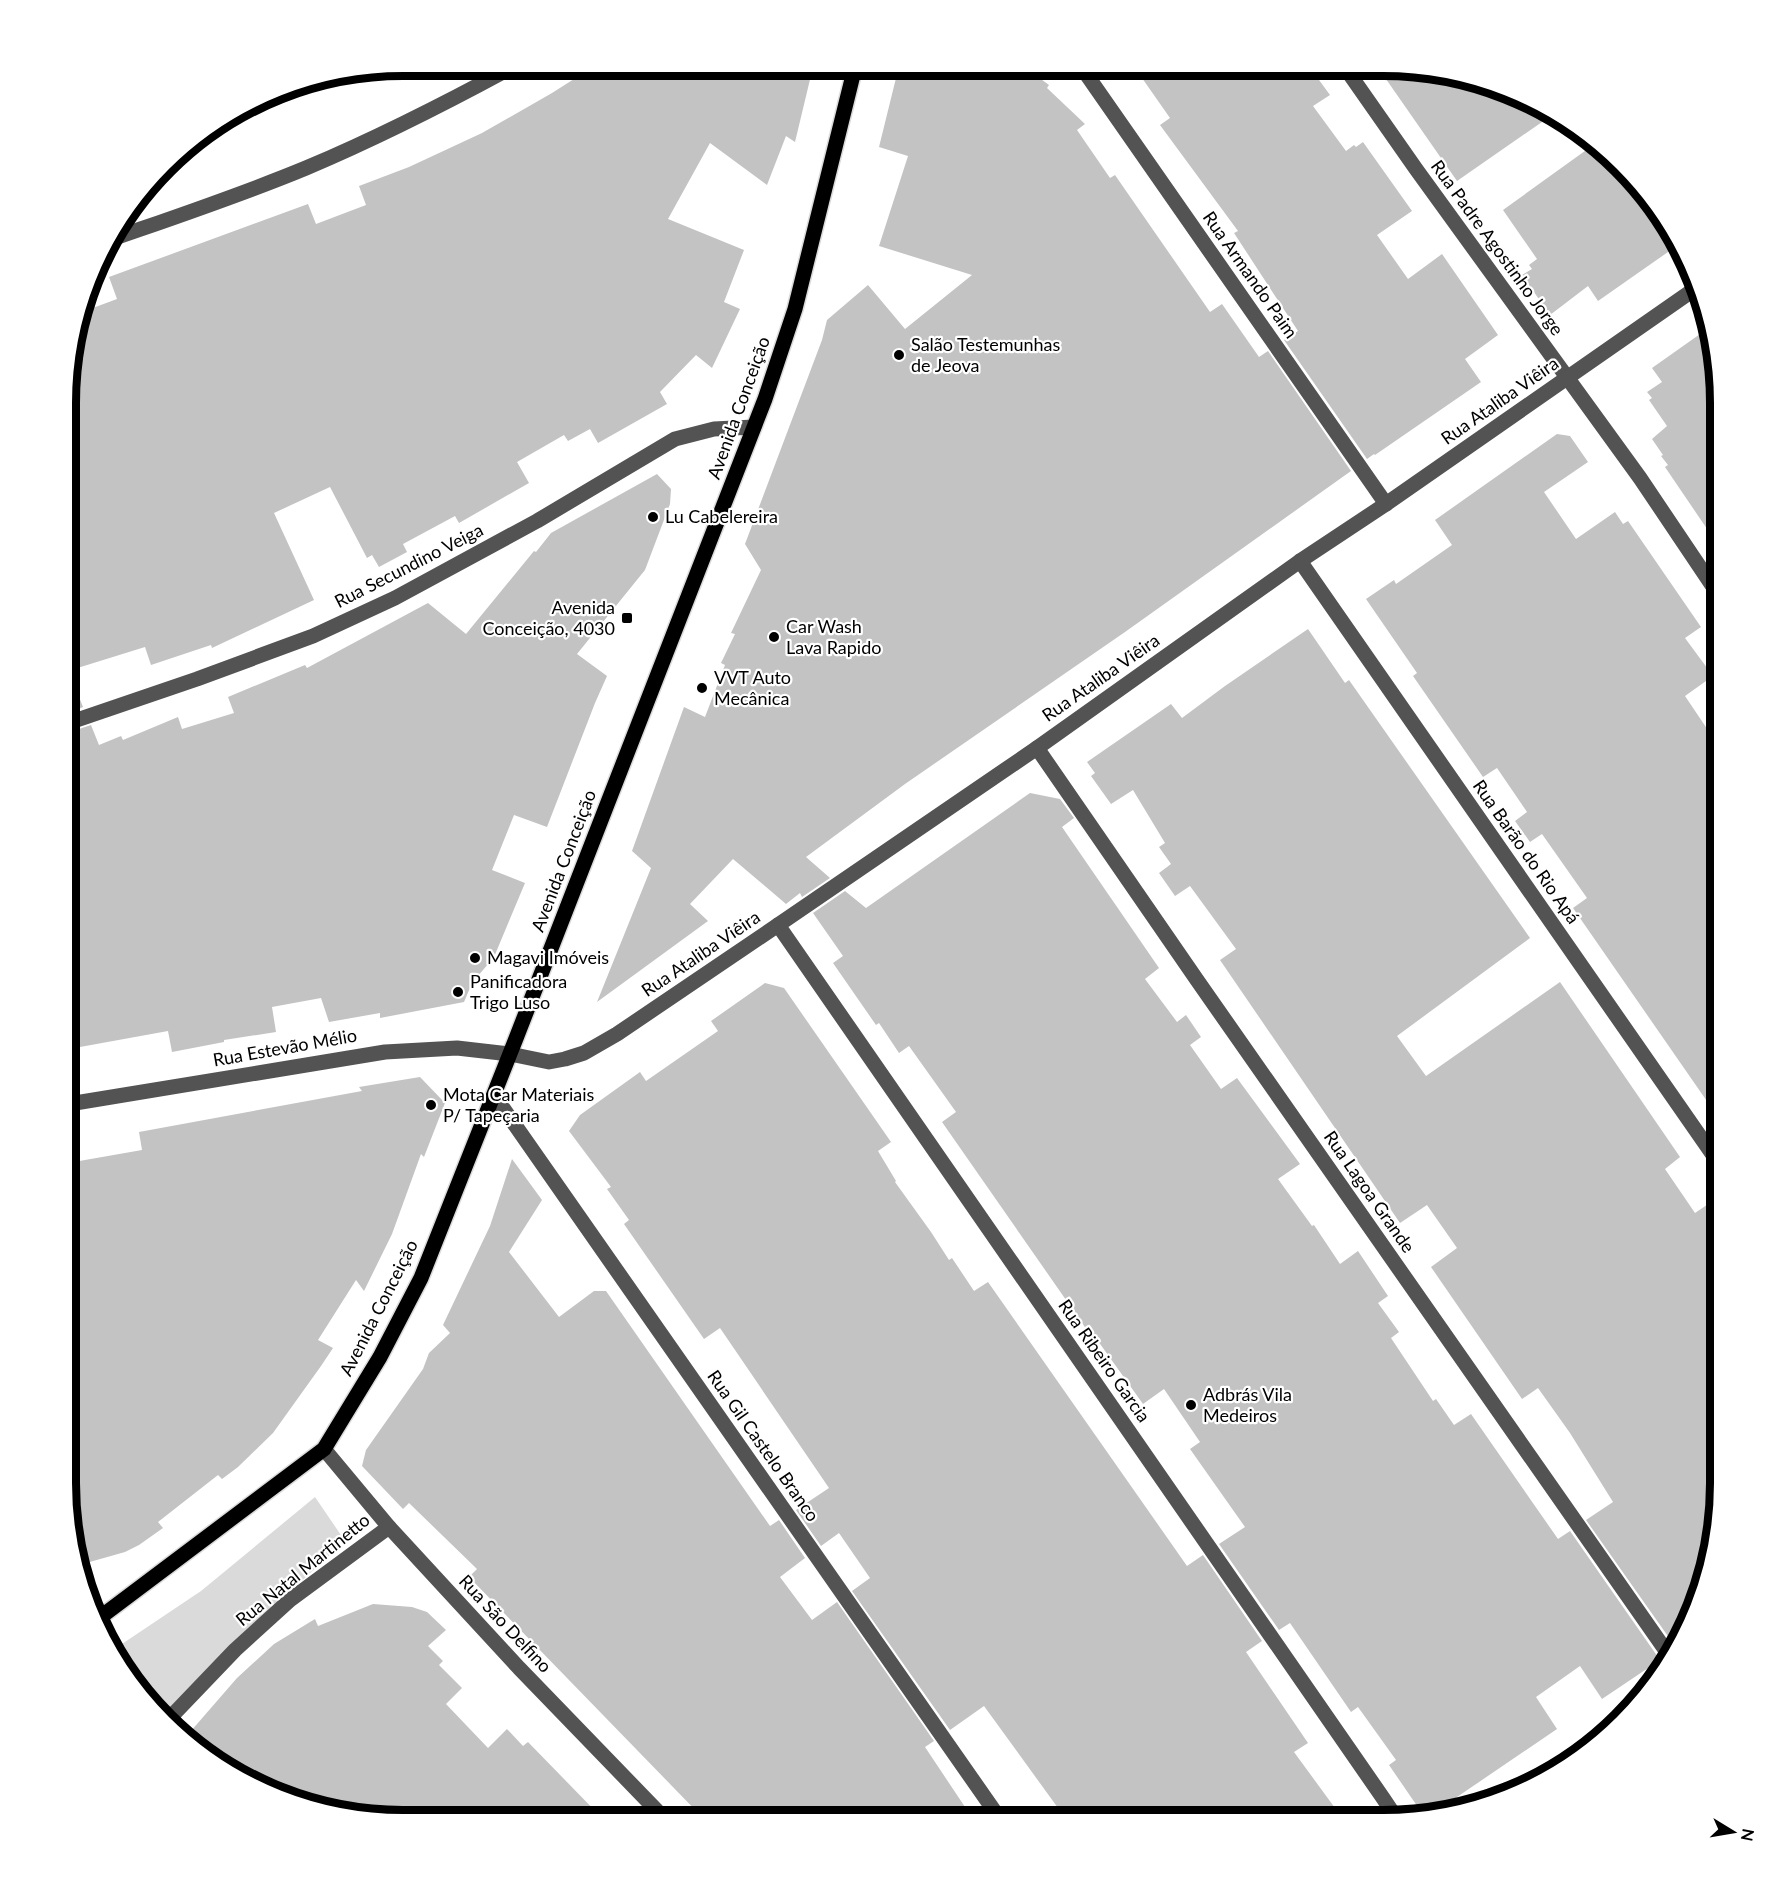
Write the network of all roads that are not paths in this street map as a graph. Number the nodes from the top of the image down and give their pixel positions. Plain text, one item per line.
1 (496, 76) edge
2 (853, 76) edge
3 (1088, 76) edge
4 (1351, 76) edge
5 (123, 235) edge
6 (1691, 292) edge
7 (1568, 378) junction
8 (754, 428) junction
9 (1386, 504) junction
10 (1300, 561) junction
11 (1710, 582) edge
12 (76, 720) edge
13 (1037, 747) junction
14 (778, 925) junction
15 (510, 1054) junction
16 (494, 1095) junction
17 (76, 1103) edge
18 (1710, 1151) edge
19 (324, 1449) junction
20 (388, 1527) junction
21 (104, 1614) edge
22 (1665, 1649) edge
23 (173, 1715) edge
24 (656, 1810) edge
25 (994, 1810) edge
26 (1391, 1810) edge

1 - 5 street
2 - 8 main road, Avenida Conceição
3 - 9 street, Rua Armando Paim
4 - 7 street, Rua Padre Agostinho Jorge
6 - 7 street, Rua Ataliba Viêira
7 - 9 street, Rua Ataliba Viêira
7 - 11 street, Rua Padre Agostinho Jorge
8 - 12 street, Rua Secundino Veiga
8 - 15 main road, Avenida Conceição
9 - 10 street, Rua Ataliba Viêira
10 - 13 street, Rua Ataliba Viêira
10 - 18 street, Rua Barão do Rio Apá
13 - 14 street, Rua Ataliba Viêira
13 - 22 street, Rua Lagoa Grande
14 - 15 street, Rua Ataliba Viêira
14 - 26 street, Rua Ribeiro Garcia
15 - 16 main road, Avenida Conceição
15 - 17 street, Rua Estevão Mélio
16 - 19 main road, Avenida Conceição
16 - 25 street, Rua Gil Castelo Branco
19 - 20 street, Rua São Delfino
19 - 21 main road, Avenida Conceição
20 - 23 street, Rua Natal Martinetto
20 - 24 street, Rua São Delfino

